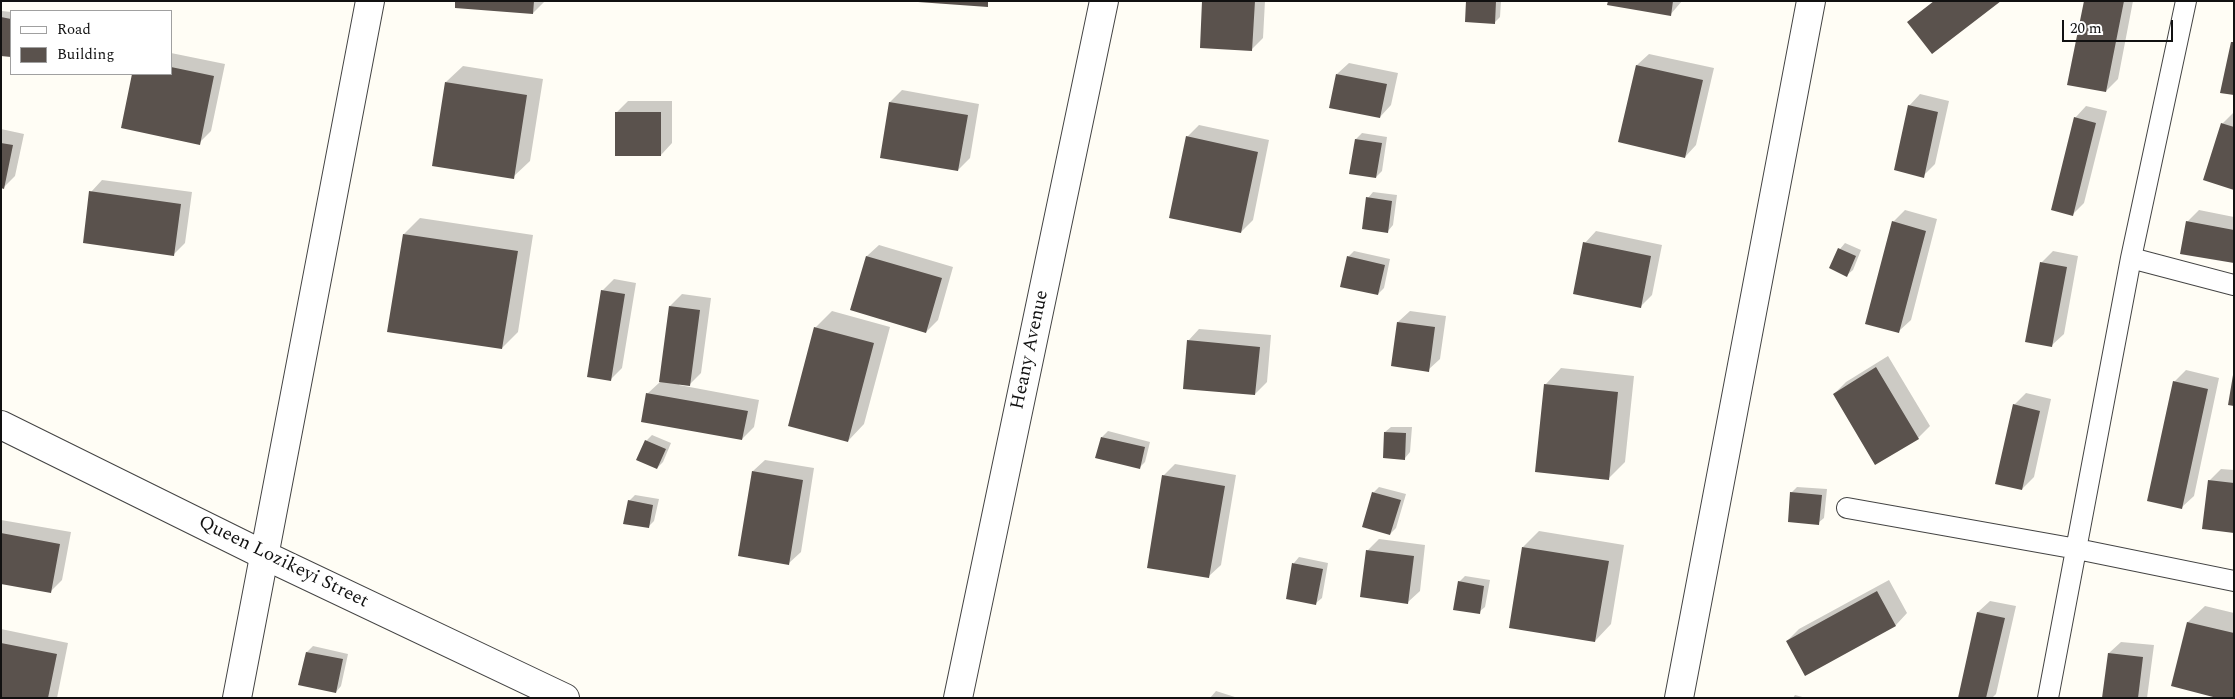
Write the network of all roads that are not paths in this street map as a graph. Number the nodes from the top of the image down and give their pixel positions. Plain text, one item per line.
1 (370, 1) edge
2 (1104, 1) edge
3 (1812, 1) edge
4 (2186, 1) edge
5 (2131, 258) junction
6 (2234, 285) edge
7 (1, 425) edge
8 (1847, 508) dead end
9 (2077, 549) junction
10 (266, 556) junction
11 (2234, 581) edge
12 (237, 698) edge
13 (565, 698) edge
14 (958, 698) edge
15 (1679, 698) edge
16 (2048, 698) edge

1 - 10 street
2 - 14 street, Heany Avenue
3 - 15 street
4 - 5 lane
5 - 6 lane
5 - 9 lane
7 - 10 street, Queen Lozikeyi Street
8 - 9 lane
9 - 11 lane
9 - 16 lane
10 - 12 street
10 - 13 street, Queen Lozikeyi Street

